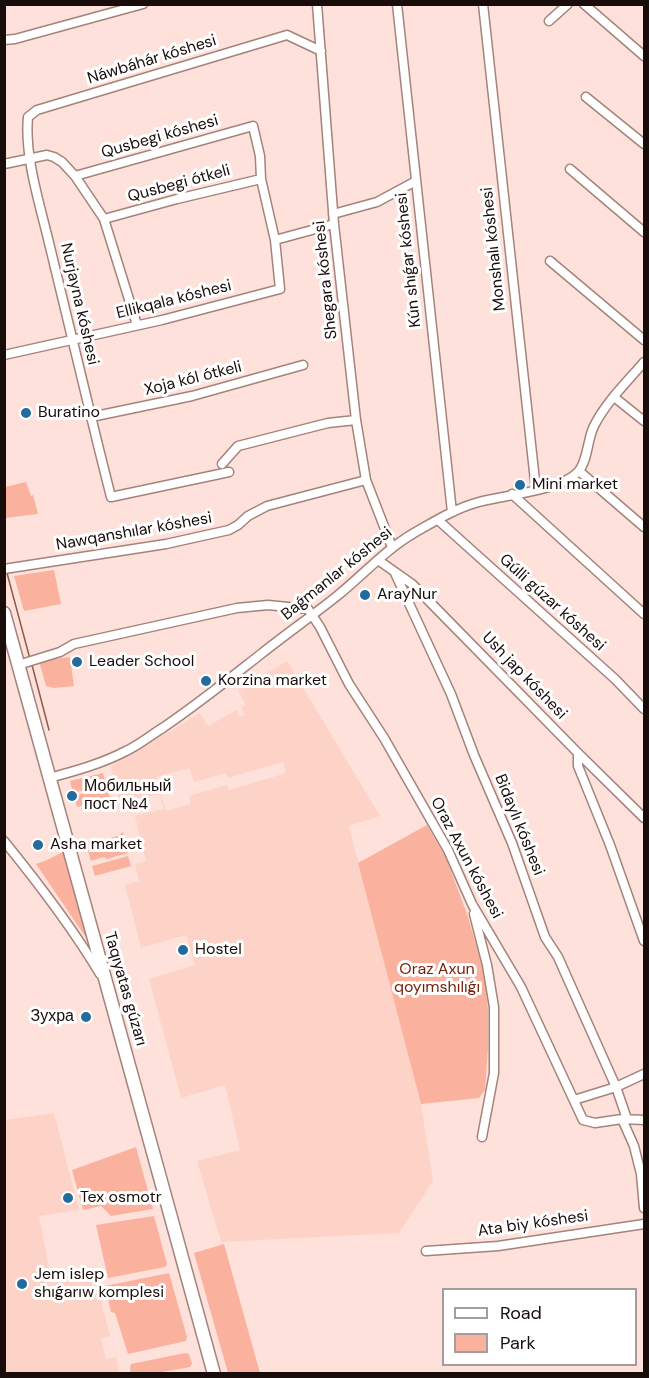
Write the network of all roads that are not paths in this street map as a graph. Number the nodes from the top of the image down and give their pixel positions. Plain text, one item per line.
1 (143, 4) edge
2 (317, 4) edge
3 (397, 4) edge
4 (483, 4) edge
5 (568, 4) edge
6 (584, 4) edge
7 (549, 21) dead end
8 (4, 40) edge
9 (321, 51) junction
10 (645, 56) edge
11 (586, 97) dead end
12 (28, 117) joint
13 (645, 144) edge
14 (29, 158) junction
15 (4, 164) edge
16 (570, 170) dead end
17 (75, 176) junction
18 (261, 178) junction
19 (416, 181) junction
20 (333, 214) junction
21 (104, 219) junction
22 (334, 224) junction
23 (645, 232) edge
24 (275, 240) junction
25 (550, 261) dead end
26 (137, 325) junction
27 (72, 339) junction
28 (645, 340) edge
29 (4, 354) edge
30 (645, 362) edge
31 (303, 365) dead end
32 (614, 397) junction
33 (91, 417) junction
34 (356, 420) junction
35 (645, 422) edge
36 (222, 464) dead end
37 (579, 471) junction
38 (229, 472) dead end
39 (366, 480) junction
40 (536, 490) junction
41 (512, 495) junction
42 (452, 512) junction
43 (438, 520) junction
44 (645, 527) edge
45 (392, 547) junction
46 (378, 560) junction
47 (4, 569) edge
48 (395, 573) junction
49 (4, 613) edge
50 (645, 614) edge
51 (311, 615) junction
52 (18, 665) junction
53 (645, 709) edge
54 (578, 753) junction
55 (49, 778) junction
56 (645, 818) edge
57 (4, 841) edge
58 (472, 904) junction
59 (645, 941) edge
60 (106, 986) junction
61 (645, 1074) edge
62 (616, 1087) junction
63 (574, 1100) junction
64 (624, 1119) junction
65 (645, 1120) edge
66 (482, 1137) dead end
67 (645, 1208) edge
68 (645, 1224) edge
69 (426, 1251) dead end
70 (214, 1374) edge

1 - 8 street
2 - 9 street, Shegara kóshesi
3 - 19 street, Kún shıǵar kóshesi
4 - 40 street, Monshalı kóshesi
5 - 7 street
6 - 10 street
9 - 12 street, Náwbáhár kóshesi
9 - 20 street, Shegara kóshesi
11 - 13 street
12 - 14 street, Nurjayna kóshesi
14 - 15 street
14 - 17 street
14 - 27 street, Nurjayna kóshesi
16 - 23 street
17 - 18 street, Qusbegi kóshesi
17 - 21 street
18 - 21 street, Qusbegi ótkeli
18 - 24 street
19 - 20 street
19 - 42 street, Kún shıǵar kóshesi
20 - 22 street, Shegara kóshesi
21 - 26 street
22 - 24 street
22 - 34 street, Shegara kóshesi
24 - 26 street, Ellikqala kóshesi
25 - 28 street
26 - 27 street, Ellikqala kóshesi
27 - 29 street, Ellikqala kóshesi
27 - 33 street, Nurjayna kóshesi
30 - 32 street
31 - 33 street, Xoja kól ótkeli
32 - 35 street
32 - 37 street
33 - 38 street, Nurjayna kóshesi
34 - 36 street
34 - 39 street, Shegara kóshesi
37 - 40 street, Baǵmanlar kóshesi
37 - 44 street
39 - 45 street, Shegara kóshesi
39 - 47 street, Nawqanshılar kóshesi
40 - 41 street, Baǵmanlar kóshesi
41 - 42 street, Baǵmanlar kóshesi
41 - 50 street
42 - 43 street, Baǵmanlar kóshesi
43 - 45 street, Baǵmanlar kóshesi
43 - 53 street, Gúlli gúzar kóshesi
45 - 46 street, Baǵmanlar kóshesi
46 - 48 street, Ush jap kóshesi
46 - 51 street, Baǵmanlar kóshesi
48 - 54 street, Ush jap kóshesi
48 - 62 street, Bidaylı kóshesi
49 - 52 highway, Taqıyatas gúzarı
51 - 52 street
51 - 55 street, Baǵmanlar kóshesi
51 - 58 street, Oraz Axun kóshesi
52 - 55 highway, Taqıyatas gúzarı
54 - 56 street, Ush jap kóshesi
54 - 59 street
55 - 60 highway, Taqıyatas gúzarı
57 - 60 street
58 - 63 street, Oraz Axun kóshesi
58 - 66 street
60 - 70 highway, Taqıyatas gúzarı
61 - 62 street
62 - 63 street
62 - 64 street, Bidaylı kóshesi
63 - 64 street, Oraz Axun kóshesi
64 - 65 street
64 - 67 street, Bidaylı kóshesi
68 - 69 street, Ata biy kóshesi

